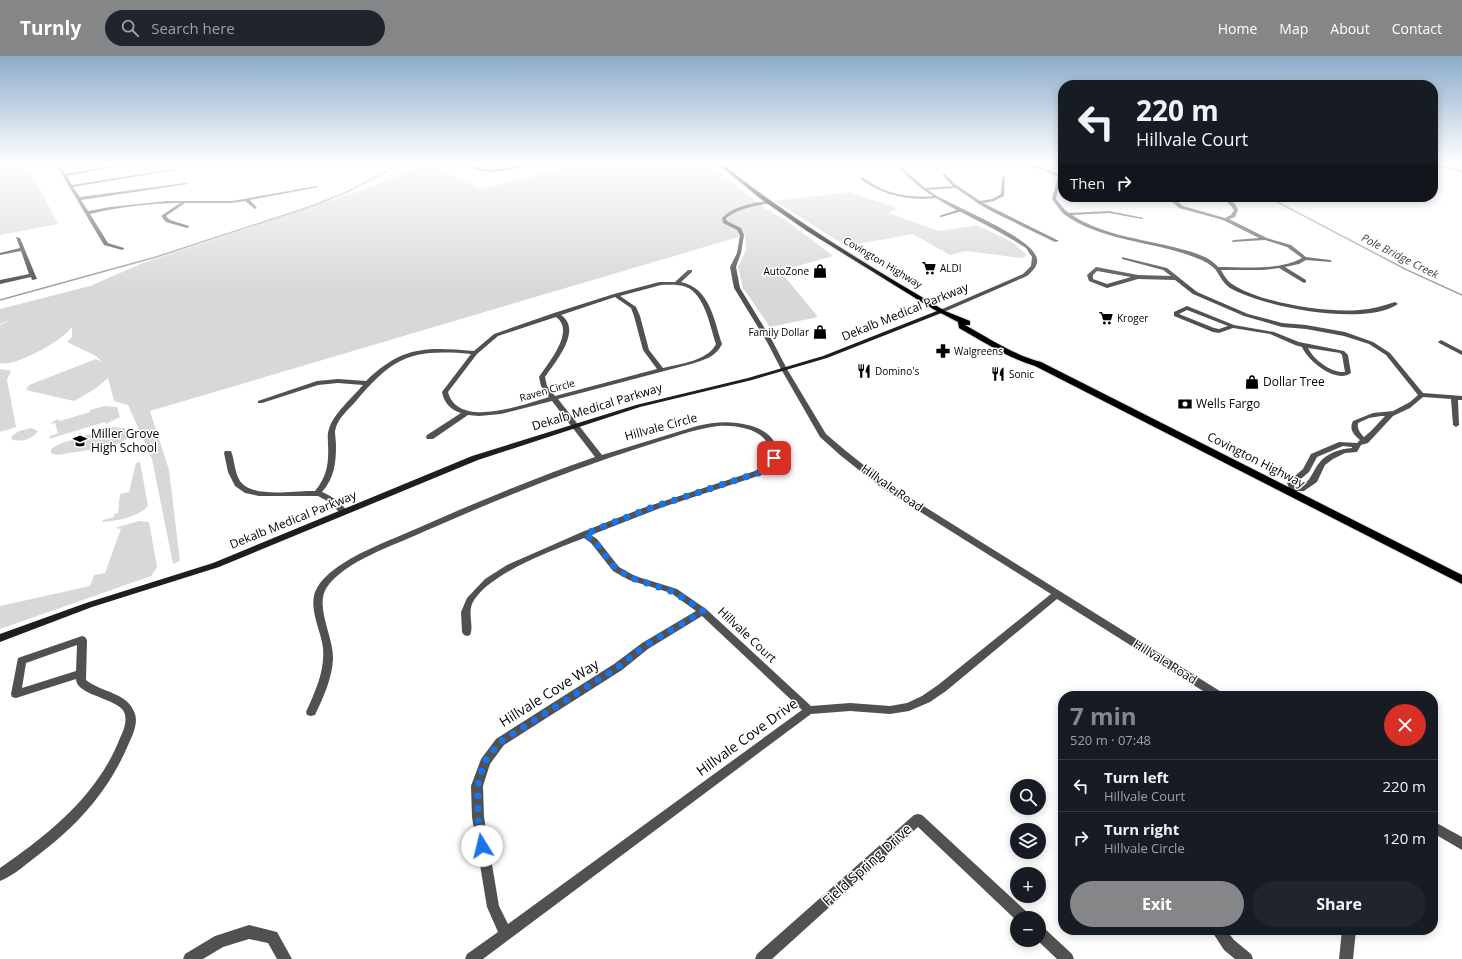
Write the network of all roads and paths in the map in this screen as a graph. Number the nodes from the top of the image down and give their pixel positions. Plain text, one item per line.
1 (82, 205) edge
2 (138, 205) edge
3 (179, 205) edge
4 (252, 205) edge
5 (753, 205) edge
6 (774, 205) edge
7 (951, 205) edge
8 (986, 205) edge
9 (1057, 205) edge
10 (1179, 205) edge
11 (1233, 205) edge
12 (255, 208) dead end
13 (960, 210) junction
14 (87, 213) junction
15 (1066, 214) junction
16 (941, 216) dead end
17 (1142, 218) dead end
18 (1225, 219) junction
19 (187, 227) dead end
20 (18, 238) dead end
21 (1265, 239) junction
22 (1057, 241) dead end
23 (1234, 241) dead end
24 (22, 248) junction
25 (122, 249) dead end
26 (0, 253) edge
27 (1124, 258) dead end
28 (1305, 258) junction
29 (1330, 261) dead end
30 (1279, 266) junction
31 (1217, 269) junction
32 (690, 271) dead end
33 (1138, 277) junction
34 (1175, 278) junction
35 (1304, 281) dead end
36 (0, 282) edge
37 (677, 283) junction
38 (616, 295) junction
39 (1395, 304) dead end
40 (942, 311) junction
41 (556, 314) junction
42 (1282, 325) junction
43 (1232, 326) junction
44 (1272, 333) junction
45 (1441, 342) dead end
46 (1304, 345) junction
47 (475, 353) junction
48 (1462, 353) edge
49 (784, 369) junction
50 (661, 370) junction
51 (367, 383) junction
52 (1421, 395) junction
53 (1458, 397) edge
54 (552, 398) junction
55 (260, 402) dead end
56 (466, 413) junction
57 (1391, 414) junction
58 (575, 425) junction
59 (1456, 426) dead end
60 (430, 437) dead end
61 (1361, 443) junction
62 (1332, 448) junction
63 (1343, 452) junction
64 (228, 453) dead end
65 (599, 457) junction
66 (1291, 490) junction
67 (318, 493) junction
68 (344, 512) junction
69 (585, 534) junction
70 (1462, 580) edge
71 (1057, 594) junction
72 (703, 611) junction
73 (467, 632) dead end
74 (0, 638) edge
75 (81, 673) junction
76 (1211, 691) edge
77 (809, 710) junction
78 (311, 712) dead end
79 (1438, 830) edge
80 (1462, 844) edge
81 (0, 875) edge
82 (1016, 911) edge
83 (506, 934) junction
84 (1222, 935) edge
85 (1348, 935) edge
86 (1046, 941) edge
87 (1061, 957) edge
88 (190, 959) edge
89 (285, 959) edge
90 (472, 959) edge
91 (762, 959) edge
92 (1246, 959) edge
93 (1346, 959) edge

1 - 14 street
2 - 14 street
3 - 19 street
4 - 12 street
5 - 49 street, Hillvale Road
6 - 40 main road, Covington Highway
7 - 13 street, Dekalb Medical Parkway
8 - 22 street
9 - 15 street
10 - 18 street
11 - 18 street
13 - 16 street
13 - 40 street, Dekalb Medical Parkway
14 - 25 street
15 - 17 street
15 - 31 street
18 - 21 street
20 - 24 street
21 - 23 street
21 - 28 street
24 - 26 street
24 - 36 street
27 - 34 street
28 - 29 street
28 - 30 street
30 - 31 street
30 - 35 street
31 - 39 street
32 - 37 street
33 - 33 street
33 - 34 street
34 - 42 street
37 - 38 street, Raven Circle
37 - 50 street, Raven Circle
38 - 41 street, Raven Circle
38 - 50 street
40 - 49 main road, Dekalb Medical Parkway
40 - 66 main road, Covington Highway
41 - 47 street, Raven Circle
41 - 54 street
42 - 44 street
42 - 52 street
43 - 43 street
43 - 44 street
44 - 46 street
45 - 48 street
46 - 46 street
47 - 51 street
47 - 56 street, Raven Circle
49 - 58 main road, Dekalb Medical Parkway
49 - 71 street, Hillvale Road
50 - 54 street, Raven Circle
51 - 55 street
51 - 67 street
52 - 53 street
52 - 57 street
53 - 59 street
54 - 56 street, Raven Circle
54 - 58 street
56 - 60 street
57 - 61 street
57 - 61 street
58 - 65 street
58 - 68 main road, Dekalb Medical Parkway
61 - 62 street
61 - 63 street
62 - 63 street
62 - 66 street
63 - 66 street
64 - 67 street
65 - 69 street, Hillvale Circle
65 - 78 street, Hillvale Circle
66 - 70 main road, Covington Highway
67 - 68 street
68 - 74 main road, Dekalb Medical Parkway
69 - 72 street, Hillvale Court
69 - 73 street, Hillvale Circle
71 - 76 street, Hillvale Road
71 - 77 street, Hillvale Cove Drive
72 - 77 street, Hillvale Court
72 - 83 street, Hillvale Cove Way
75 - 75 street
75 - 81 street
77 - 83 street, Hillvale Cove Drive
79 - 80 street
82 - 91 street, Field Spring Drive
83 - 90 street, Hillvale Cove Drive
84 - 92 street
85 - 93 street
86 - 87 street
88 - 89 street

